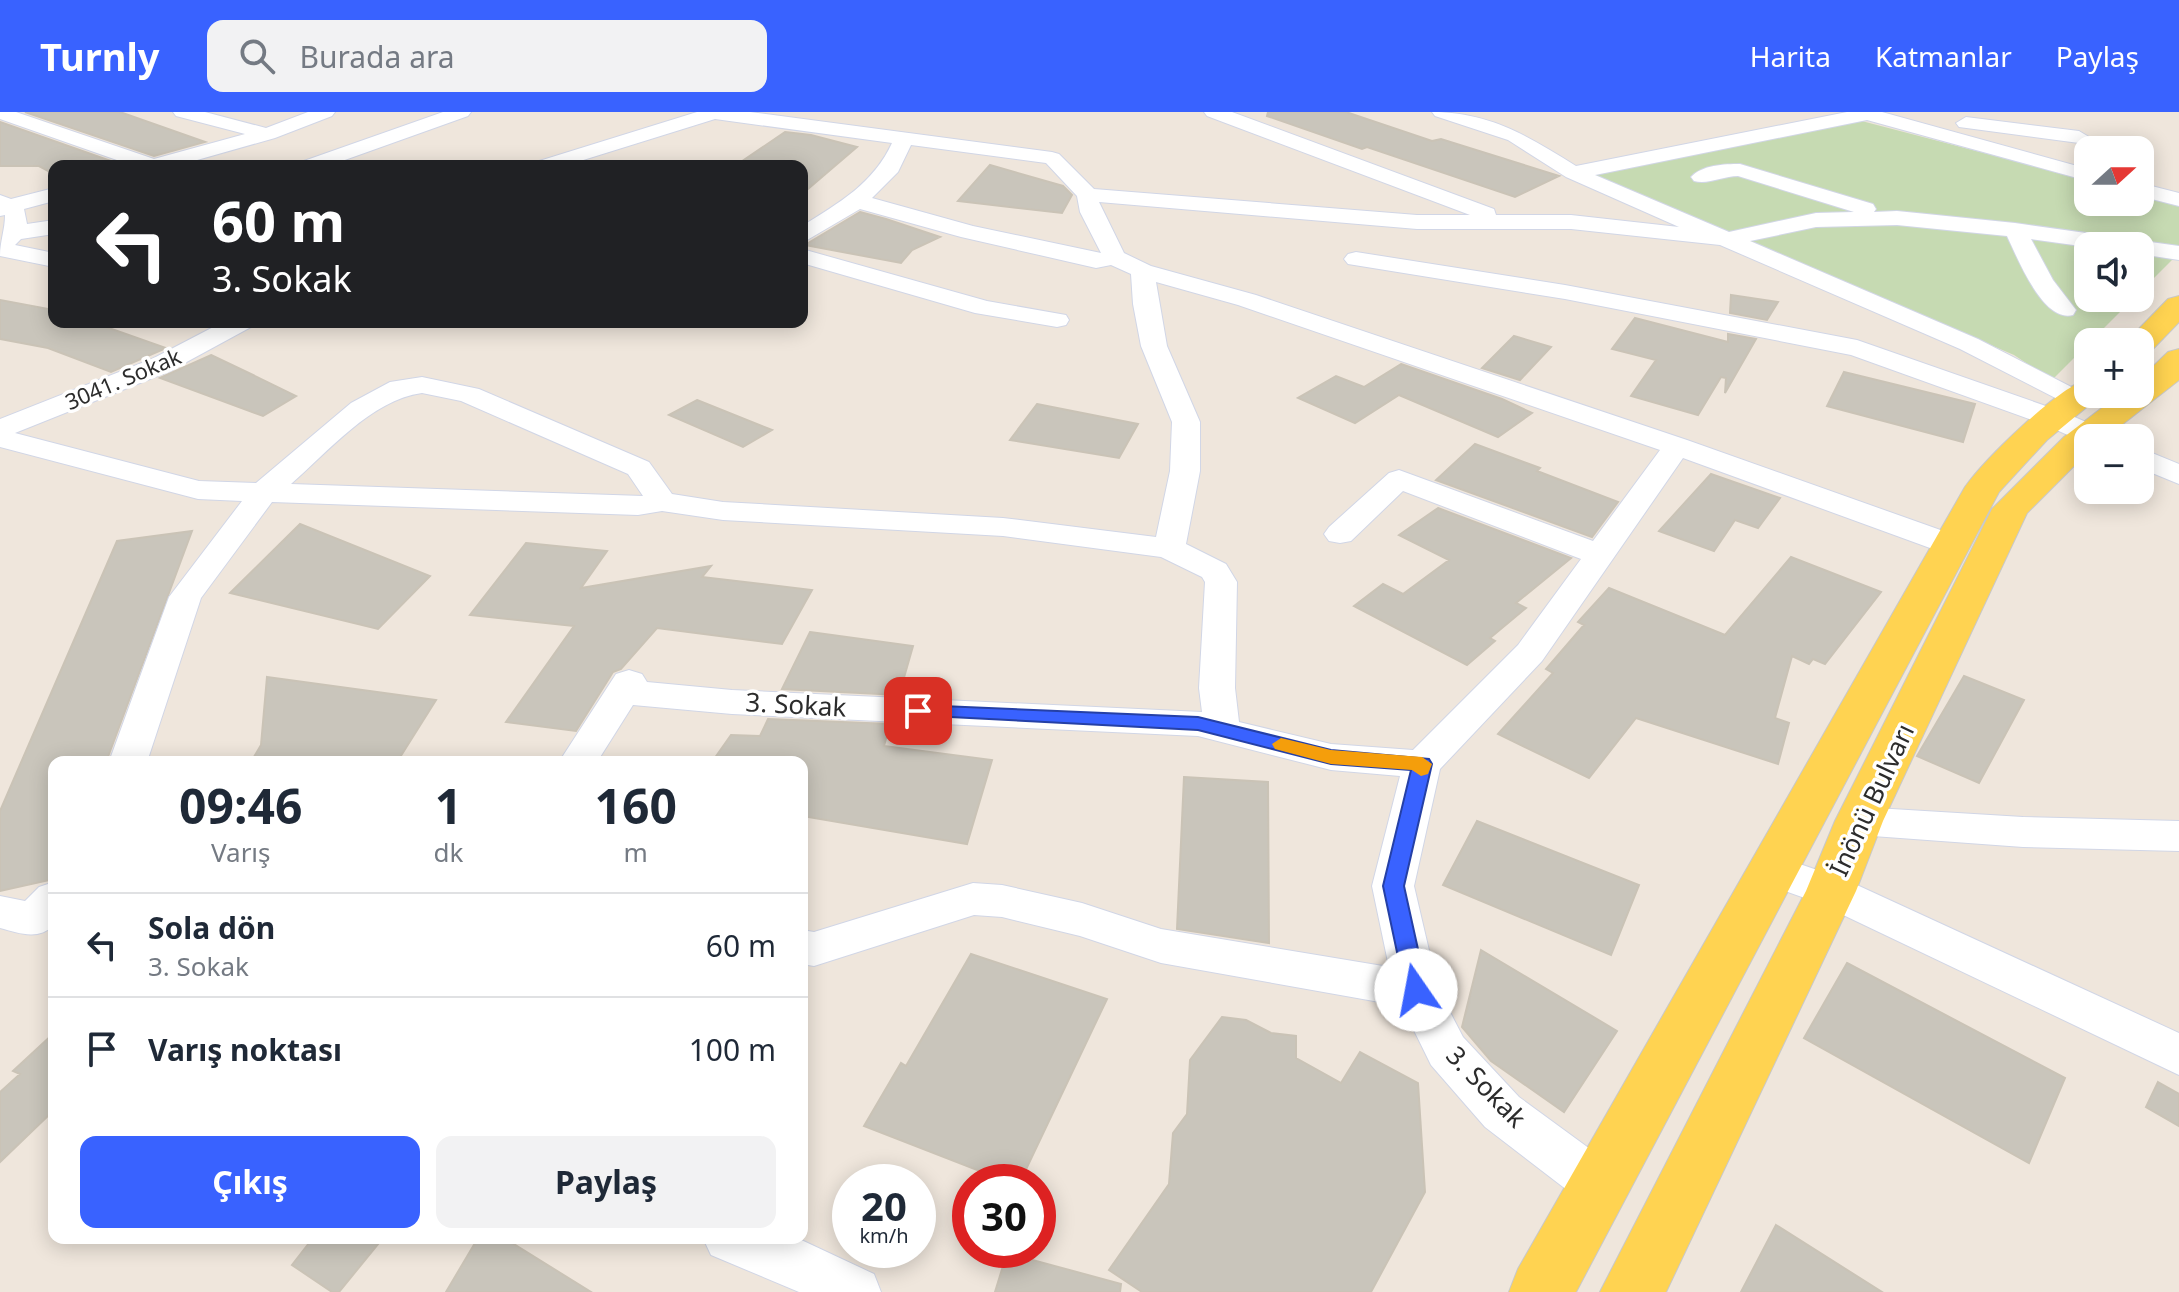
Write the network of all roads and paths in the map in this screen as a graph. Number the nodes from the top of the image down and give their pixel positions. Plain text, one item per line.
1 (183, 112) edge
2 (325, 112) edge
3 (461, 112) edge
4 (1214, 112) edge
5 (1442, 112) edge
6 (2081, 112) edge
7 (0, 113) edge
8 (716, 113) edge
9 (1863, 113) edge
10 (1907, 126) junction
11 (268, 134) junction
12 (2074, 136) edge
13 (2079, 136) edge
14 (905, 137) junction
15 (137, 160) edge
16 (175, 160) edge
17 (325, 160) edge
18 (557, 160) edge
19 (2074, 171) edge
20 (1573, 173) junction
21 (1701, 177) dead end
22 (2154, 193) edge
23 (48, 195) edge
24 (1088, 195) junction
25 (2179, 200) edge
26 (857, 201) junction
27 (3, 206) edge
28 (1897, 218) junction
29 (1509, 223) junction
30 (48, 229) edge
31 (2015, 230) junction
32 (808, 232) edge
33 (1729, 239) junction
34 (4, 244) edge
35 (2179, 253) edge
36 (1114, 257) junction
37 (48, 258) edge
38 (808, 258) edge
39 (1356, 259) dead end
40 (1143, 271) junction
41 (2179, 305) edge
42 (2064, 310) dead end
43 (1057, 320) dead end
44 (231, 328) edge
45 (2154, 330) edge
46 (2179, 359) edge
47 (2081, 416) edge
48 (0, 429) edge
49 (0, 438) edge
50 (1677, 446) junction
51 (2154, 463) edge
52 (2179, 475) edge
53 (264, 492) junction
54 (662, 502) junction
55 (1340, 534) dead end
56 (1952, 545) junction
57 (1169, 548) junction
58 (1600, 555) junction
59 (1222, 730) junction
60 (130, 756) edge
61 (582, 756) edge
62 (1422, 764) junction
63 (1859, 821) junction
64 (2179, 836) edge
65 (1774, 871) junction
66 (1831, 891) junction
67 (48, 904) edge
68 (0, 912) edge
69 (808, 956) edge
70 (1416, 990) junction
71 (2179, 1055) edge
72 (1598, 1184) junction
73 (746, 1244) edge
74 (855, 1292) edge
75 (1541, 1292) edge
76 (1632, 1292) edge

1 - 11 street
2 - 11 street
3 - 17 street
4 - 29 street
5 - 20 street
6 - 13 street
7 - 15 street
8 - 14 street
8 - 18 street
9 - 10 street
9 - 20 street
10 - 12 street
10 - 19 street
11 - 16 street
14 - 24 street
14 - 26 street
20 - 33 street
21 - 28 street
22 - 25 street
23 - 27 street
24 - 29 street
24 - 36 street
26 - 32 street
26 - 36 street
27 - 34 street
28 - 31 street
28 - 33 street
29 - 33 street
30 - 34 street
31 - 35 street
31 - 42 street
33 - 47 street
34 - 37 street
36 - 40 street
38 - 43 street
39 - 47 street
40 - 50 street
40 - 57 street
41 - 45 main road
44 - 48 street, 3041. Sokak
46 - 47 main road, İnönü Bulvarı
47 - 56 main road, İnönü Bulvarı
47 - 63 main road, İnönü Bulvarı
49 - 53 street
50 - 56 street
50 - 58 street
51 - 52 street
53 - 54 street
53 - 54 street
53 - 60 street
54 - 57 street
55 - 58 street
56 - 65 main road, İnönü Bulvarı
57 - 59 street
58 - 62 street
59 - 61 street, 3. Sokak
59 - 62 street, 3. Sokak
62 - 70 street, 3. Sokak
63 - 64 street
63 - 66 main road, İnönü Bulvarı
65 - 66 street
65 - 72 main road, İnönü Bulvarı
66 - 71 street
66 - 76 main road, İnönü Bulvarı
67 - 68 street
69 - 70 street
70 - 72 street, 3. Sokak
72 - 75 main road, İnönü Bulvarı
73 - 74 street

